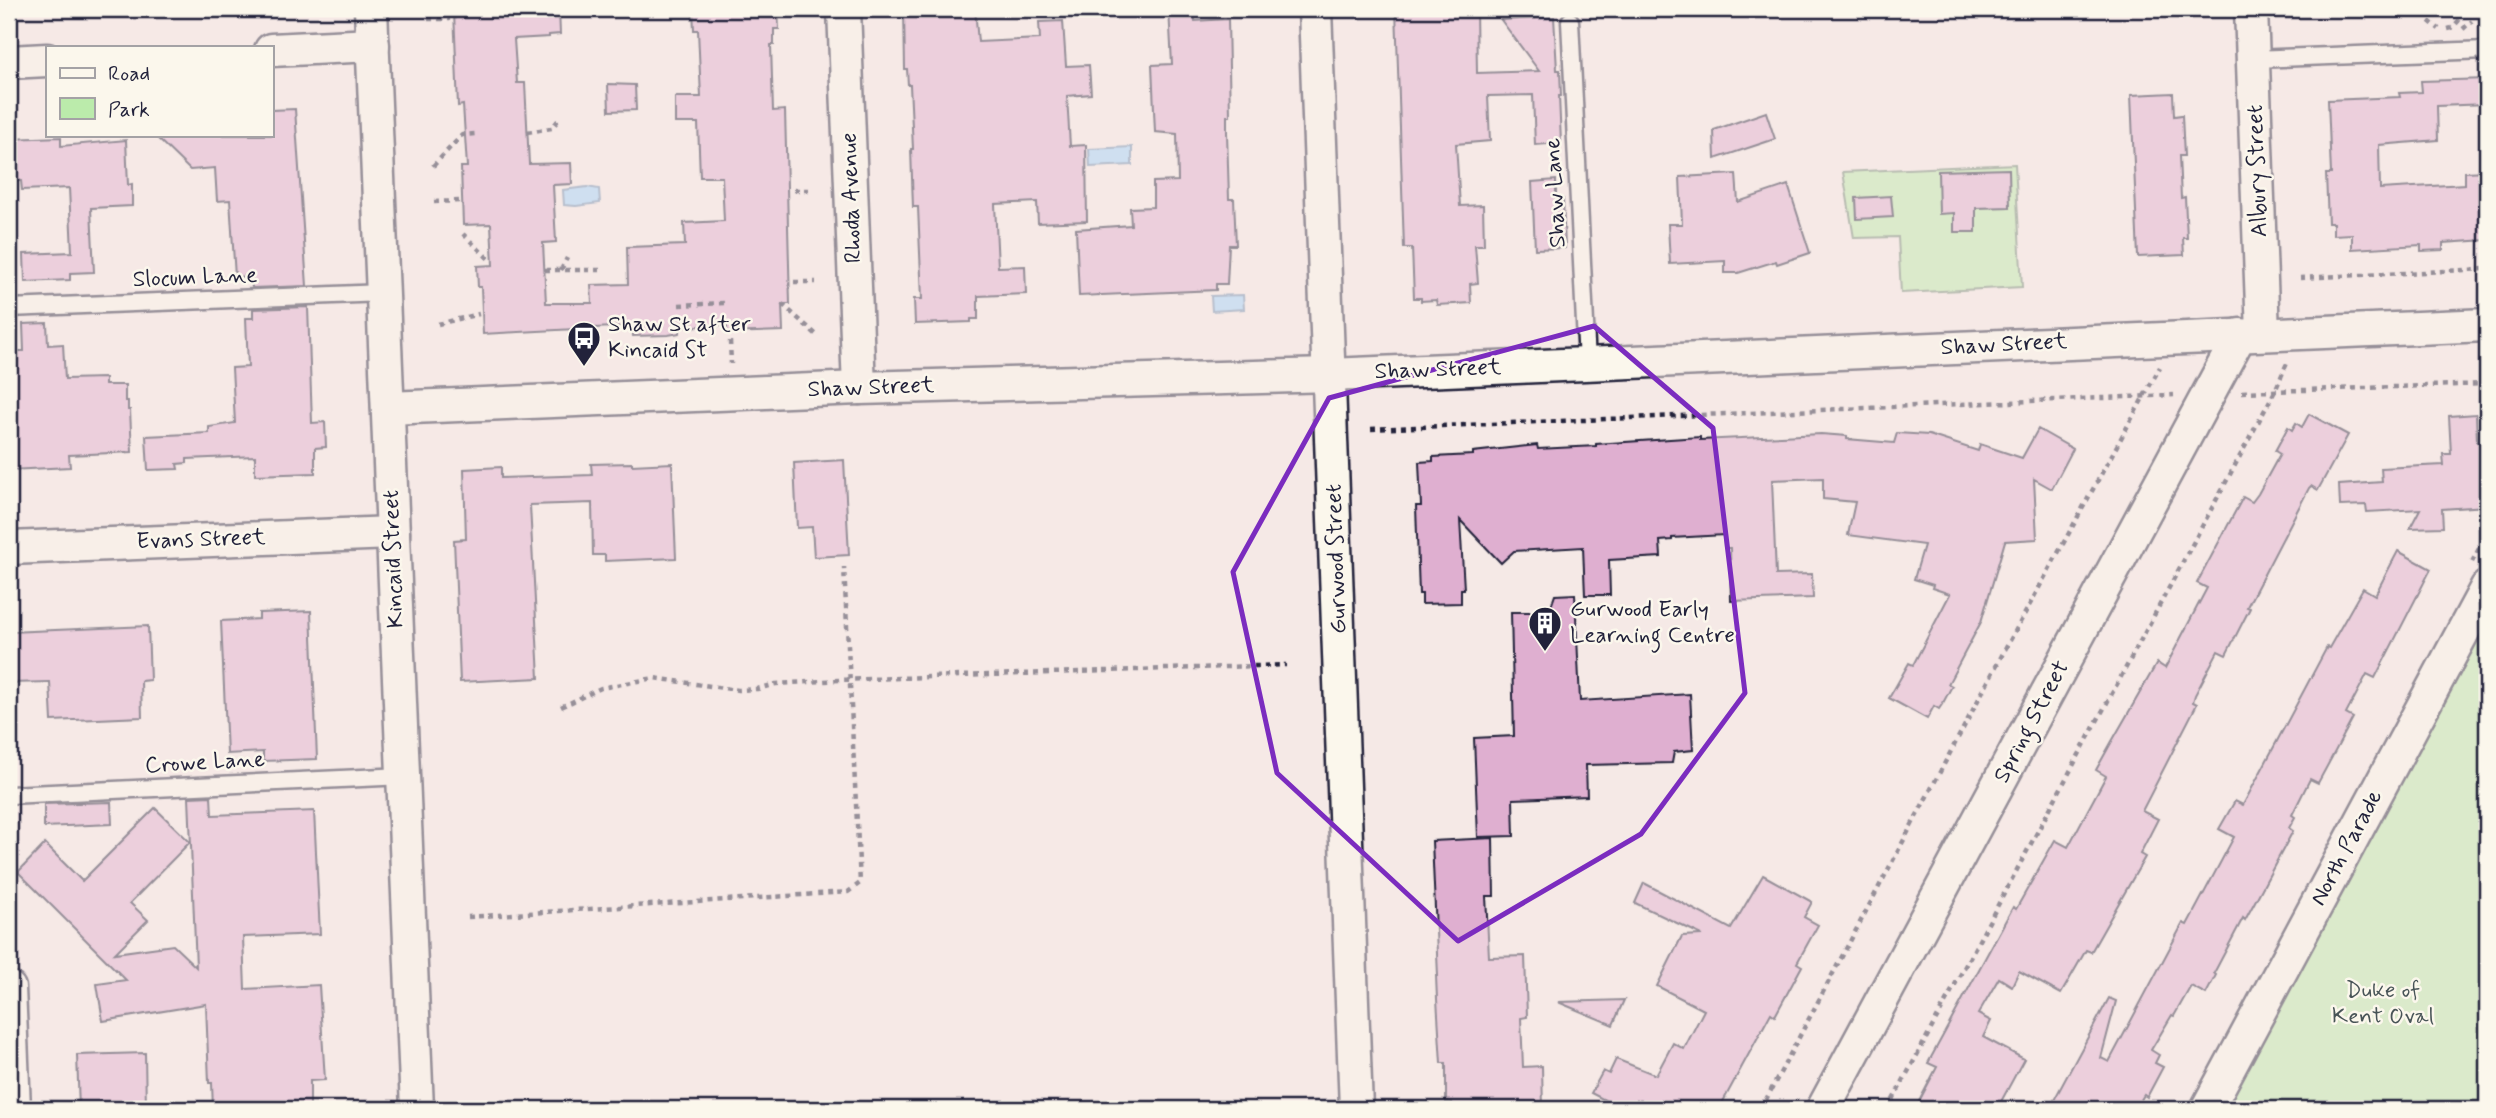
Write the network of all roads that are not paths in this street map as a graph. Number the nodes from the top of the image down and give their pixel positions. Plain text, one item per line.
1 (371, 9) edge
2 (844, 9) edge
3 (1315, 9) edge
4 (2251, 9) edge
5 (1570, 21) dead end
6 (373, 45) junction
7 (273, 50) edge
8 (2487, 50) edge
9 (2254, 59) junction
10 (46, 60) edge
11 (9, 62) edge
12 (383, 293) junction
13 (9, 308) edge
14 (2487, 325) edge
15 (2252, 335) junction
16 (1587, 363) junction
17 (1330, 375) junction
18 (859, 388) junction
19 (388, 408) junction
20 (393, 533) junction
21 (9, 548) edge
22 (2487, 587) edge
23 (404, 776) junction
24 (9, 795) edge
25 (9, 988) edge
26 (14, 1109) edge
27 (417, 1109) edge
28 (1356, 1109) edge
29 (1823, 1109) edge
30 (2207, 1109) edge

1 - 6 street, Kincaid Street
2 - 18 street, Rhoda Avenue
3 - 17 street, Gurwood Street
4 - 9 street, Albury Street
5 - 16 lane, Shaw Lane
6 - 7 street
6 - 12 street, Kincaid Street
8 - 9 lane
9 - 15 street, Albury Street
10 - 11 street
12 - 13 lane, Slocum Lane
12 - 19 street, Kincaid Street
14 - 15 street, Shaw Street
15 - 16 street, Shaw Street
15 - 29 street, Spring Street
16 - 17 street, Shaw Street
17 - 18 street, Shaw Street
17 - 28 street, Gurwood Street
18 - 19 street, Shaw Street
19 - 20 street, Kincaid Street
20 - 21 street, Evans Street
20 - 23 street, Kincaid Street
22 - 30 street, North Parade
23 - 24 lane, Crowe Lane
23 - 27 street, Kincaid Street
25 - 26 street

